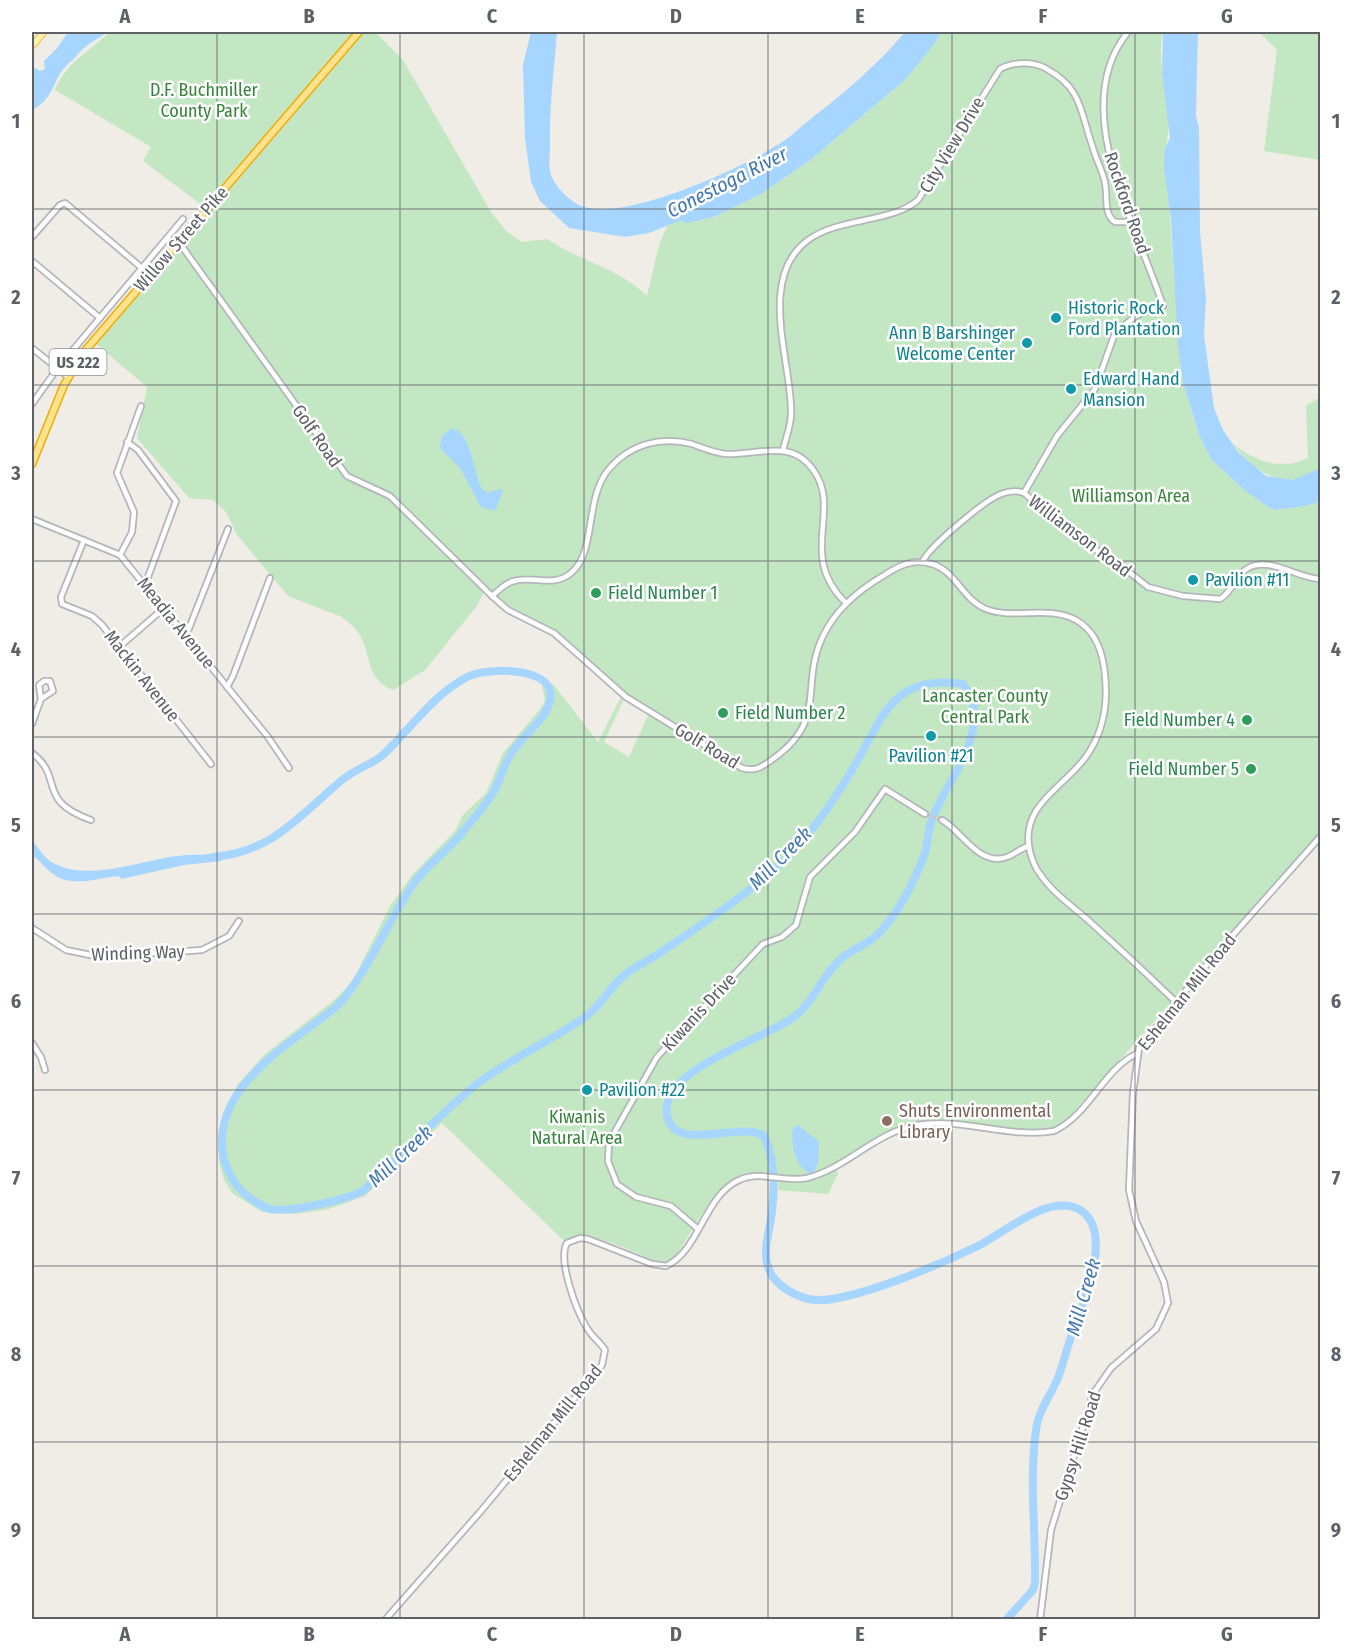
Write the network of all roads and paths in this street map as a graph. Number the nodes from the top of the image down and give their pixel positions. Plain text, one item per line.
1 (44, 32) edge
2 (359, 32) edge
3 (1128, 32) edge
4 (32, 46) edge
5 (183, 219) dead end
6 (1132, 222) junction
7 (32, 237) edge
8 (178, 241) junction
9 (32, 261) edge
10 (143, 268) junction
11 (149, 274) junction
12 (1163, 306) joint
13 (100, 318) junction
14 (32, 348) edge
15 (57, 369) junction
16 (68, 377) junction
17 (32, 404) edge
18 (141, 406) dead end
19 (127, 442) junction
20 (783, 450) junction
21 (32, 464) edge
22 (1024, 493) junction
23 (32, 519) edge
24 (228, 529) dead end
25 (84, 540) junction
26 (120, 555) junction
27 (922, 561) junction
28 (270, 578) dead end
29 (1320, 579) edge
30 (145, 585) junction
31 (492, 596) junction
32 (846, 603) junction
33 (164, 609) junction
34 (186, 636) junction
35 (119, 646) junction
36 (227, 687) junction
37 (41, 699) dead end
38 (32, 724) edge
39 (32, 753) edge
40 (211, 764) dead end
41 (289, 768) dead end
42 (925, 814) tunnel mouth
43 (91, 820) dead end
44 (942, 820) tunnel mouth
45 (1320, 837) edge
46 (1029, 846) junction
47 (239, 921) dead end
48 (32, 928) edge
49 (1176, 1002) junction
50 (32, 1043) edge
51 (1136, 1054) junction
52 (45, 1070) dead end
53 (698, 1229) junction
54 (385, 1620) edge
55 (1040, 1620) edge

1 - 4 main road
2 - 8 highway, Willow Street Pike / US 222
3 - 6 street, Rockford Road
5 - 10 street
6 - 12 street, Rockford Road
6 - 20 street, City View Drive
7 - 10 street
8 - 11 highway, Willow Street Pike / US 222
8 - 31 street, Golf Road
9 - 13 street
10 - 11 street
10 - 13 street
11 - 16 highway, Willow Street Pike / US 222
12 - 22 street, Williamson Road
13 - 15 street
14 - 15 street
15 - 16 street
15 - 17 street
16 - 21 highway, Willow Street Pike / US 222
18 - 19 street
19 - 26 street
19 - 30 street
20 - 31 street
20 - 32 street
22 - 27 street
22 - 29 street, Williamson Road
23 - 25 street, Meadia Avenue
24 - 34 street
25 - 26 street, Meadia Avenue
25 - 35 street, Mackin Avenue
26 - 30 street, Meadia Avenue
27 - 32 street, Golf Road
27 - 46 street
28 - 36 street
30 - 33 street, Meadia Avenue
31 - 32 street, Golf Road
33 - 34 street, Meadia Avenue
33 - 35 street
34 - 36 street, Meadia Avenue
35 - 40 street, Mackin Avenue
36 - 41 street, Meadia Avenue
37 - 38 street
39 - 43 street
42 - 53 street, Kiwanis Drive
44 - 46 street
45 - 49 street, Eshelman Mill Road
46 - 49 street
47 - 48 street, Winding Way
49 - 51 street, Eshelman Mill Road
50 - 52 street
51 - 53 street, Eshelman Mill Road
51 - 55 street, Gypsy Hill Road
53 - 54 street, Eshelman Mill Road

